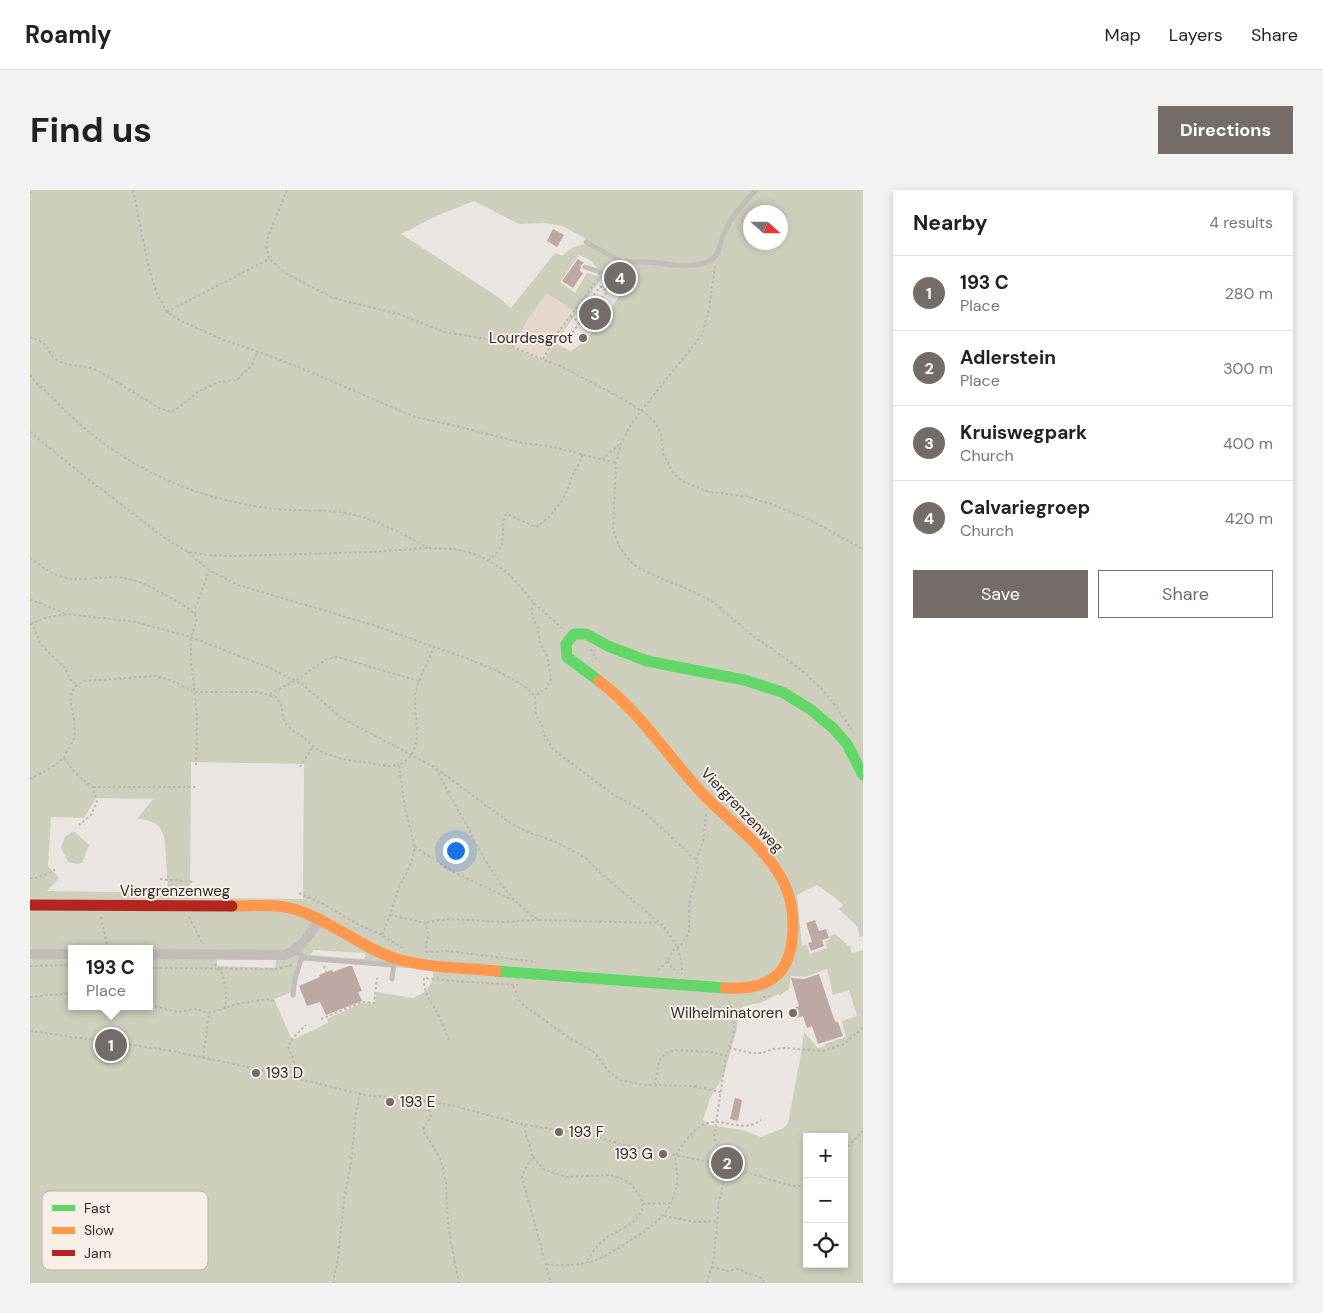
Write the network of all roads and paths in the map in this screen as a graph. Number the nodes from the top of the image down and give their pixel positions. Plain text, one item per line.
1 (32, 190) edge
2 (133, 190) edge
3 (288, 190) edge
4 (756, 190) edge
5 (30, 194) edge
6 (586, 242) dead end
7 (716, 256) junction
8 (269, 258) junction
9 (622, 262) junction
10 (585, 267) dead end
11 (612, 276) dead end
12 (598, 278) dead end
13 (614, 285) junction
14 (624, 287) dead end
15 (608, 292) junction
16 (167, 312) junction
17 (570, 316) junction
18 (585, 316) junction
19 (581, 323) junction
20 (556, 335) junction
21 (30, 337) edge
22 (257, 352) junction
23 (543, 359) junction
24 (30, 375) edge
25 (642, 411) junction
26 (30, 432) edge
27 (620, 443) junction
28 (582, 454) junction
29 (602, 459) junction
30 (616, 463) junction
31 (428, 548) junction
32 (863, 549) edge
33 (188, 552) junction
34 (30, 558) edge
35 (488, 560) junction
36 (210, 571) junction
37 (30, 599) edge
38 (534, 603) junction
39 (67, 614) junction
40 (195, 614) junction
41 (31, 623) edge
42 (571, 636) junction
43 (191, 637) junction
44 (434, 646) junction
45 (599, 655) dead end
46 (595, 660) dead end
47 (296, 680) junction
48 (419, 681) junction
49 (76, 684) junction
50 (194, 692) junction
51 (269, 695) junction
52 (535, 696) junction
53 (852, 731) dead end
54 (313, 746) junction
55 (412, 755) junction
56 (64, 758) junction
57 (399, 765) junction
58 (196, 767) dead end
59 (434, 767) junction
60 (300, 768) dead end
61 (863, 775) edge
62 (30, 779) edge
63 (92, 787) junction
64 (196, 787) dead end
65 (707, 808) dead end
66 (79, 825) dead end
67 (415, 847) junction
68 (696, 860) junction
69 (55, 870) dead end
70 (30, 878) edge
71 (160, 879) dead end
72 (196, 882) dead end
73 (299, 893) dead end
74 (515, 901) junction
75 (30, 905) edge
76 (98, 906) junction
77 (185, 906) junction
78 (319, 918) junction
79 (539, 920) junction
80 (426, 923) dead end
81 (660, 923) junction
82 (382, 935) junction
83 (107, 945) edge
84 (677, 946) junction
85 (404, 949) dead end
86 (299, 952) junction
87 (418, 952) dead end
88 (30, 954) edge
89 (68, 954) edge
90 (153, 954) edge
91 (212, 954) junction
92 (668, 961) junction
93 (394, 962) junction
94 (539, 962) dead end
95 (68, 965) edge
96 (298, 965) junction
97 (30, 966) edge
98 (153, 968) edge
99 (217, 968) junction
100 (325, 968) dead end
101 (654, 971) dead end
102 (326, 972) dead end
103 (377, 978) dead end
104 (392, 978) dead end
105 (68, 993) edge
106 (293, 994) dead end
107 (771, 996) dead end
108 (30, 997) edge
109 (726, 997) dead end
110 (764, 997) dead end
111 (274, 1001) dead end
112 (153, 1006) edge
113 (225, 1008) junction
114 (209, 1013) junction
115 (321, 1019) dead end
116 (306, 1026) dead end
117 (863, 1028) edge
118 (30, 1031) edge
119 (449, 1040) dead end
120 (729, 1048) junction
121 (726, 1056) junction
122 (203, 1058) junction
123 (292, 1078) junction
124 (655, 1085) junction
125 (720, 1092) junction
126 (360, 1093) junction
127 (426, 1100) junction
128 (761, 1120) dead end
129 (715, 1121) junction
130 (525, 1125) junction
131 (863, 1131) edge
132 (848, 1146) edge
133 (677, 1156) junction
134 (533, 1157) junction
135 (724, 1165) junction
136 (803, 1186) edge
137 (670, 1203) junction
138 (643, 1204) junction
139 (664, 1216) junction
140 (718, 1221) junction
141 (586, 1262) junction
142 (546, 1264) junction
143 (712, 1268) junction
144 (333, 1283) edge
145 (459, 1283) edge
146 (551, 1283) edge
147 (707, 1283) edge
148 (765, 1283) edge

1 - 5 path
2 - 16 path
3 - 8 path
4 - 7 lane
6 - 9 lane
7 - 9 lane
7 - 25 path
8 - 16 path
8 - 23 path
9 - 10 lane
11 - 13 path
12 - 17 path
13 - 14 path
13 - 15 path
15 - 18 path
15 - 18 path
16 - 22 path
17 - 19 path
17 - 20 path
18 - 19 path
19 - 20 path
20 - 23 path
21 - 22 path
22 - 28 path
23 - 25 path
24 - 31 path
25 - 27 path
25 - 32 path
26 - 33 path
27 - 29 path
27 - 30 path
28 - 29 path
28 - 35 path
29 - 30 path
30 - 53 path
31 - 33 path
31 - 35 path
33 - 36 path
34 - 40 path
35 - 38 path
36 - 40 path
36 - 44 path
37 - 39 path
38 - 42 path
38 - 52 path
39 - 41 path
39 - 43 path
40 - 43 path
41 - 49 path
42 - 61 street
42 - 93 street, Viergrenzenweg
43 - 47 path
43 - 50 path
44 - 48 path
44 - 52 path
45 - 46 path
47 - 48 path
47 - 51 path
47 - 55 path
48 - 55 path
49 - 50 path
49 - 56 path
50 - 51 path
50 - 58 path
51 - 54 path
52 - 68 path
54 - 57 path
54 - 60 path
55 - 57 path
55 - 59 path
56 - 62 path
56 - 63 path
57 - 67 path
59 - 74 path
59 - 81 path
63 - 64 path
63 - 66 path
65 - 68 path
67 - 74 path
67 - 82 path
68 - 84 path
69 - 70 path
71 - 72 path
73 - 82 path
74 - 79 path
75 - 76 street, Viergrenzenweg
76 - 77 street, Viergrenzenweg
76 - 83 path
77 - 78 street, Viergrenzenweg
77 - 91 path
78 - 86 street
78 - 93 street, Viergrenzenweg
79 - 80 path
79 - 81 path
81 - 84 path
82 - 85 path
84 - 92 path
84 - 92 path
86 - 91 street
86 - 93 lane
86 - 96 lane
87 - 94 path
88 - 89 street
90 - 91 street
91 - 99 path
92 - 101 path
93 - 104 lane
95 - 97 path
96 - 99 path
96 - 106 lane
98 - 99 path
99 - 113 path
100 - 102 path
103 - 115 path
105 - 108 path
107 - 110 path
109 - 120 path
111 - 113 path
112 - 114 path
113 - 114 path
114 - 122 path
116 - 123 path
117 - 120 path
118 - 122 path
119 - 124 path
120 - 121 path
121 - 124 path
121 - 125 path
122 - 123 path
123 - 126 path
124 - 125 path
125 - 129 path
126 - 127 path
126 - 144 path
127 - 130 path
127 - 145 path
128 - 129 path
129 - 133 path
129 - 135 path
130 - 133 path
130 - 134 path
131 - 132 path
133 - 135 path
133 - 137 path
134 - 138 path
134 - 142 path
135 - 136 path
135 - 140 path
137 - 138 path
137 - 139 path
138 - 141 path
139 - 140 path
139 - 141 path
140 - 143 path
141 - 142 path
142 - 146 path
143 - 147 path
143 - 148 path

